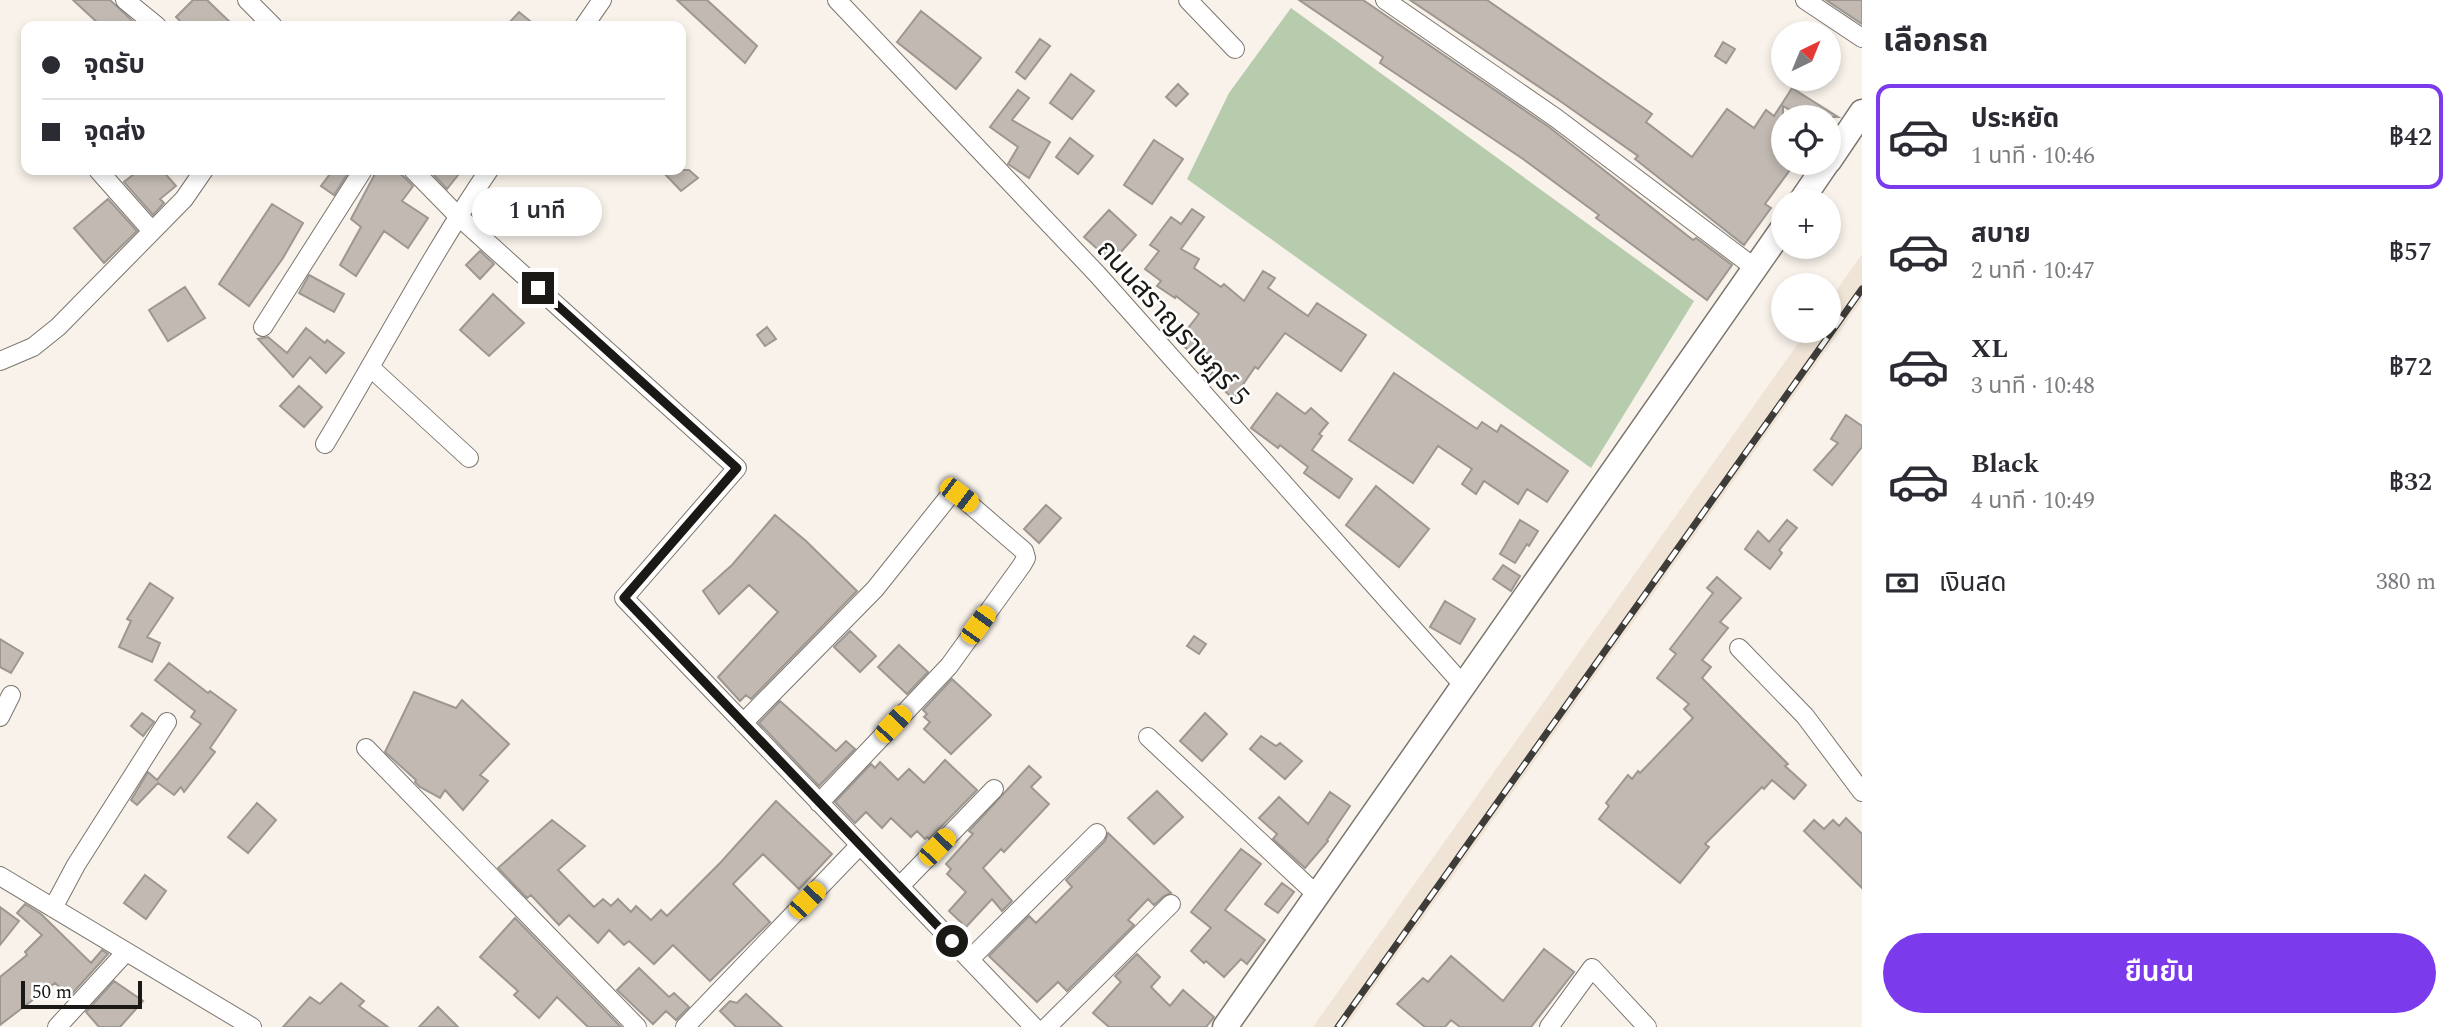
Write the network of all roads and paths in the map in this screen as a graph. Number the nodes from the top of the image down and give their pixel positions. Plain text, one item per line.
1 (125, 0) edge
2 (247, 0) edge
3 (602, 0) edge
4 (837, 0) edge
5 (1188, 0) edge
6 (1385, 0) edge
7 (1805, 0) edge
8 (151, 21) edge
9 (268, 21) edge
10 (587, 21) edge
11 (1862, 38) edge
12 (1235, 49) dead end
13 (1862, 112) edge
14 (1841, 143) edge
15 (102, 175) edge
16 (201, 175) edge
17 (360, 175) edge
18 (418, 175) edge
19 (486, 175) edge
20 (458, 216) junction
21 (152, 231) junction
22 (1771, 245) edge
23 (1755, 268) junction
24 (263, 327) dead end
25 (0, 361) edge
26 (371, 368) junction
27 (325, 444) dead end
28 (469, 458) dead end
29 (1739, 648) dead end
30 (1464, 685) junction
31 (10, 695) dead end
32 (0, 717) edge
33 (167, 722) dead end
34 (743, 723) junction
35 (1148, 737) dead end
36 (366, 748) dead end
37 (994, 789) dead end
38 (1862, 792) edge
39 (819, 803) junction
40 (1097, 833) dead end
41 (860, 845) junction
42 (0, 876) edge
43 (900, 886) junction
44 (1318, 895) junction
45 (1171, 904) dead end
46 (53, 908) junction
47 (126, 952) junction
48 (970, 959) junction
49 (57, 1027) edge
50 (252, 1027) edge
51 (637, 1027) edge
52 (685, 1027) edge
53 (1034, 1027) edge
54 (1047, 1027) edge
55 (1225, 1027) edge
56 (1549, 1027) edge
57 (1647, 1027) edge

1 - 8 street
2 - 9 street
3 - 10 street
4 - 30 street, ถนนสราญราษฎร์ 5
5 - 12 street
6 - 23 street
7 - 11 street
13 - 14 street
15 - 21 street
16 - 21 street
17 - 24 street
18 - 20 street
19 - 20 street
20 - 26 street
20 - 34 street
21 - 25 street
22 - 23 street
23 - 30 street
26 - 27 street
26 - 28 street
29 - 38 street
30 - 44 street
31 - 32 street
33 - 46 street
34 - 39 street
34 - 39 street
35 - 44 street
36 - 51 street
37 - 43 street
39 - 41 street
40 - 48 street
41 - 43 street
41 - 52 street
42 - 46 street
43 - 48 street
44 - 55 street
45 - 54 street
46 - 47 street
47 - 49 street
47 - 50 street
48 - 53 street
56 - 57 street

